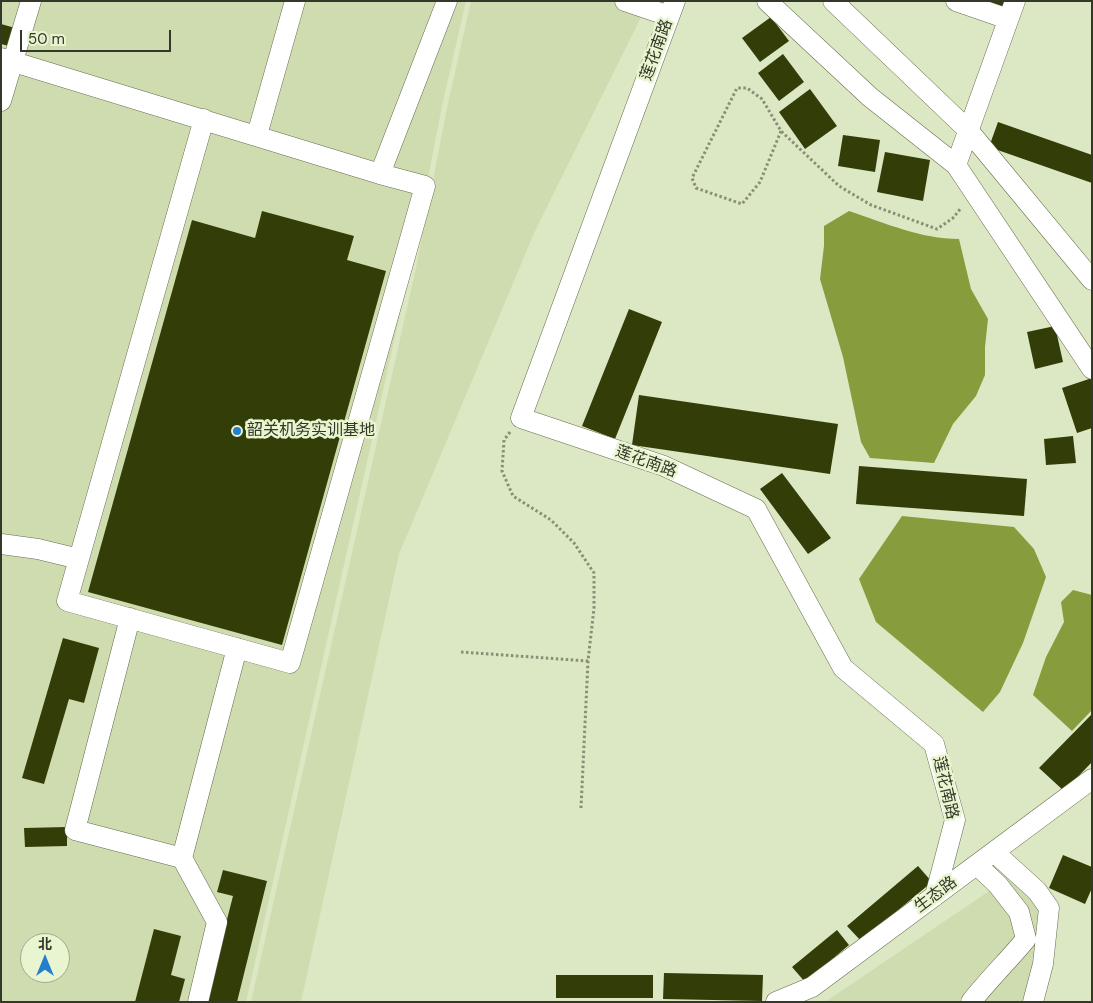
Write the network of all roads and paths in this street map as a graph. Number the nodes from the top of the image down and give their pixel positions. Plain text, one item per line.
1 (31, 1) edge
2 (295, 1) edge
3 (447, 1) edge
4 (625, 1) edge
5 (767, 1) edge
6 (833, 1) edge
7 (956, 1) edge
8 (672, 9) edge
9 (1012, 10) edge
10 (7, 59) edge
11 (1, 101) edge
12 (204, 119) junction
13 (968, 130) junction
14 (781, 131) junction
15 (257, 135) junction
16 (956, 166) junction
17 (380, 174) junction
18 (974, 192) junction
19 (1092, 280) edge
20 (1092, 369) edge
21 (521, 418) junction
22 (1, 544) edge
23 (79, 559) junction
24 (130, 618) junction
25 (237, 648) junction
26 (461, 652) dead end
27 (588, 662) junction
28 (1092, 779) edge
29 (581, 808) dead end
30 (994, 852) junction
31 (182, 858) junction
32 (977, 865) junction
33 (935, 896) junction
34 (198, 1002) edge
35 (776, 1002) edge
36 (971, 1002) edge
37 (1033, 1002) edge

1 - 10 street
2 - 15 street
3 - 17 street
4 - 8 street
5 - 16 street
6 - 13 street
7 - 9 street
8 - 21 street, 莲花南路
9 - 13 street
10 - 11 street
10 - 12 street
12 - 15 street
12 - 23 street
13 - 16 street
13 - 19 street
14 - 14 path
14 - 18 path
15 - 17 street
16 - 18 street
17 - 25 street
18 - 20 street
21 - 27 path
21 - 33 street, 莲花南路
22 - 23 street
23 - 24 street
24 - 25 street
24 - 31 street
25 - 31 street
26 - 27 path
27 - 29 path
28 - 30 street, 生态路
30 - 32 street, 生态路
30 - 37 street
31 - 34 street
32 - 33 street, 生态路
32 - 36 street
33 - 35 street, 生态路

